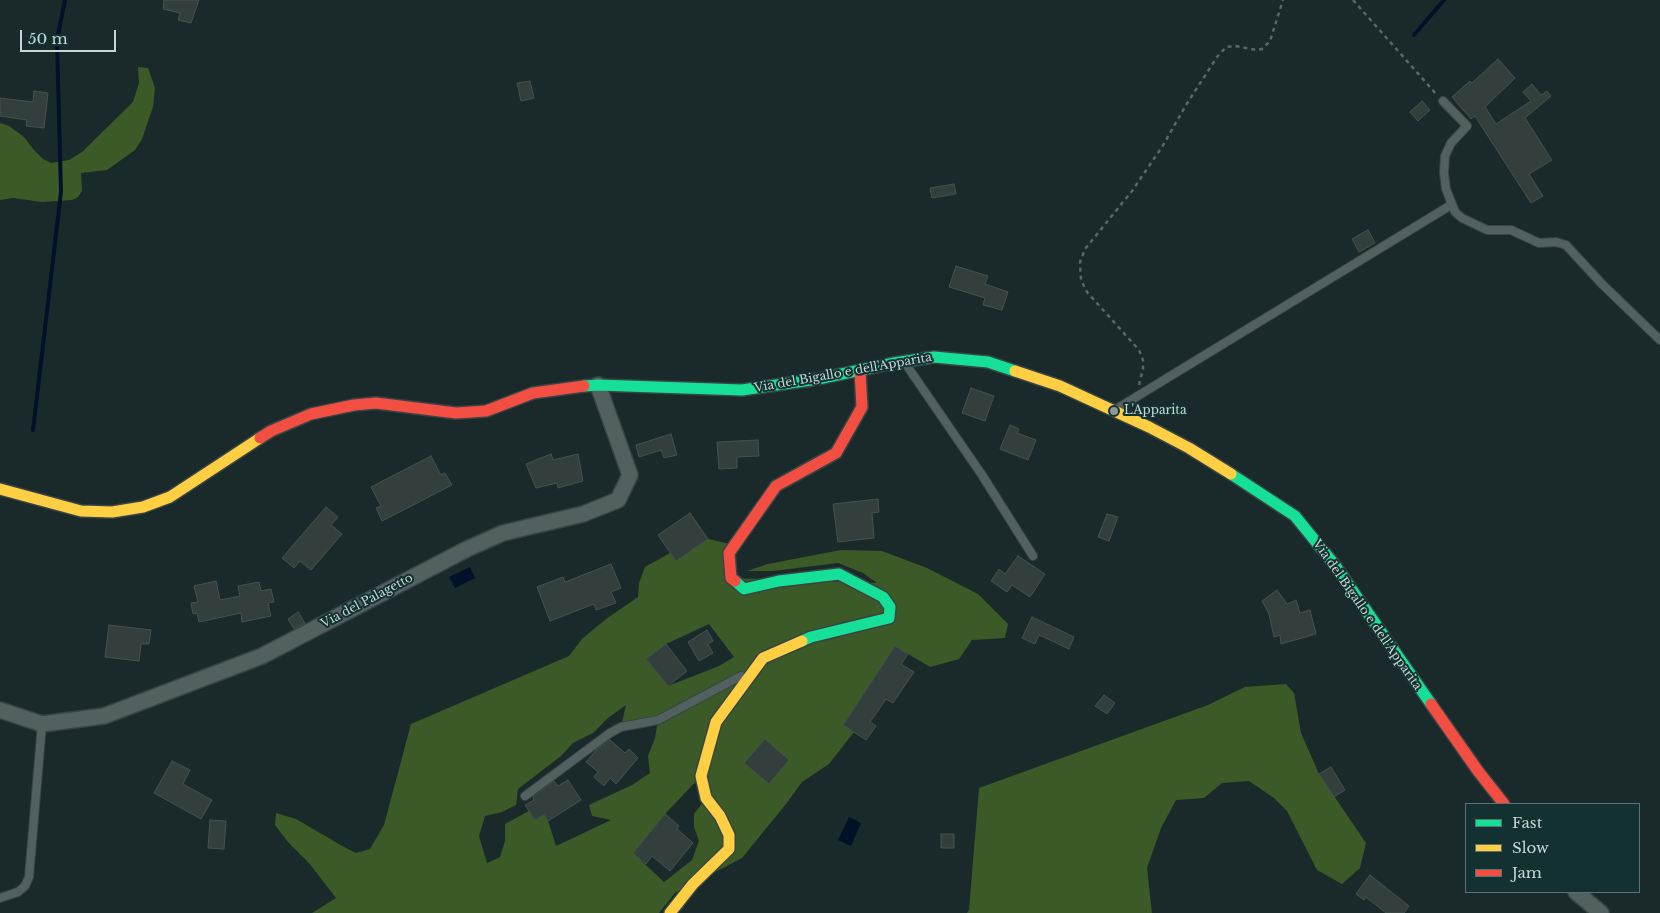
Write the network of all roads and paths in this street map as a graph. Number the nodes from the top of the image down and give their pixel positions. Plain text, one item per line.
1 (1283, 0) edge
2 (1353, 0) edge
3 (1444, 101) joint
4 (1451, 205) junction
5 (1660, 340) edge
6 (904, 362) junction
7 (860, 371) junction
8 (598, 385) junction
9 (1145, 392) junction
10 (1114, 411) junction
11 (0, 489) edge
12 (1033, 556) dead end
13 (754, 669) junction
14 (0, 710) edge
15 (42, 724) junction
16 (525, 796) dead end
17 (1503, 803) edge
18 (1577, 893) edge
19 (0, 898) edge
20 (670, 913) edge
21 (1601, 913) edge

1 - 9 path
2 - 3 path
3 - 4 lane
4 - 5 lane
4 - 9 lane
6 - 7 street, Via del Bigallo e dell'Apparita
6 - 10 street, Via del Bigallo e dell'Apparita
6 - 12 lane
7 - 8 street, Via del Bigallo e dell'Apparita
7 - 13 street
8 - 11 street, Via del Bigallo e dell'Apparita
8 - 15 street, Via del Palagetto
9 - 10 lane
10 - 17 street, Via del Bigallo e dell'Apparita
13 - 16 lane
13 - 20 street
14 - 15 street, Via del Palagetto
15 - 19 lane
18 - 21 street

